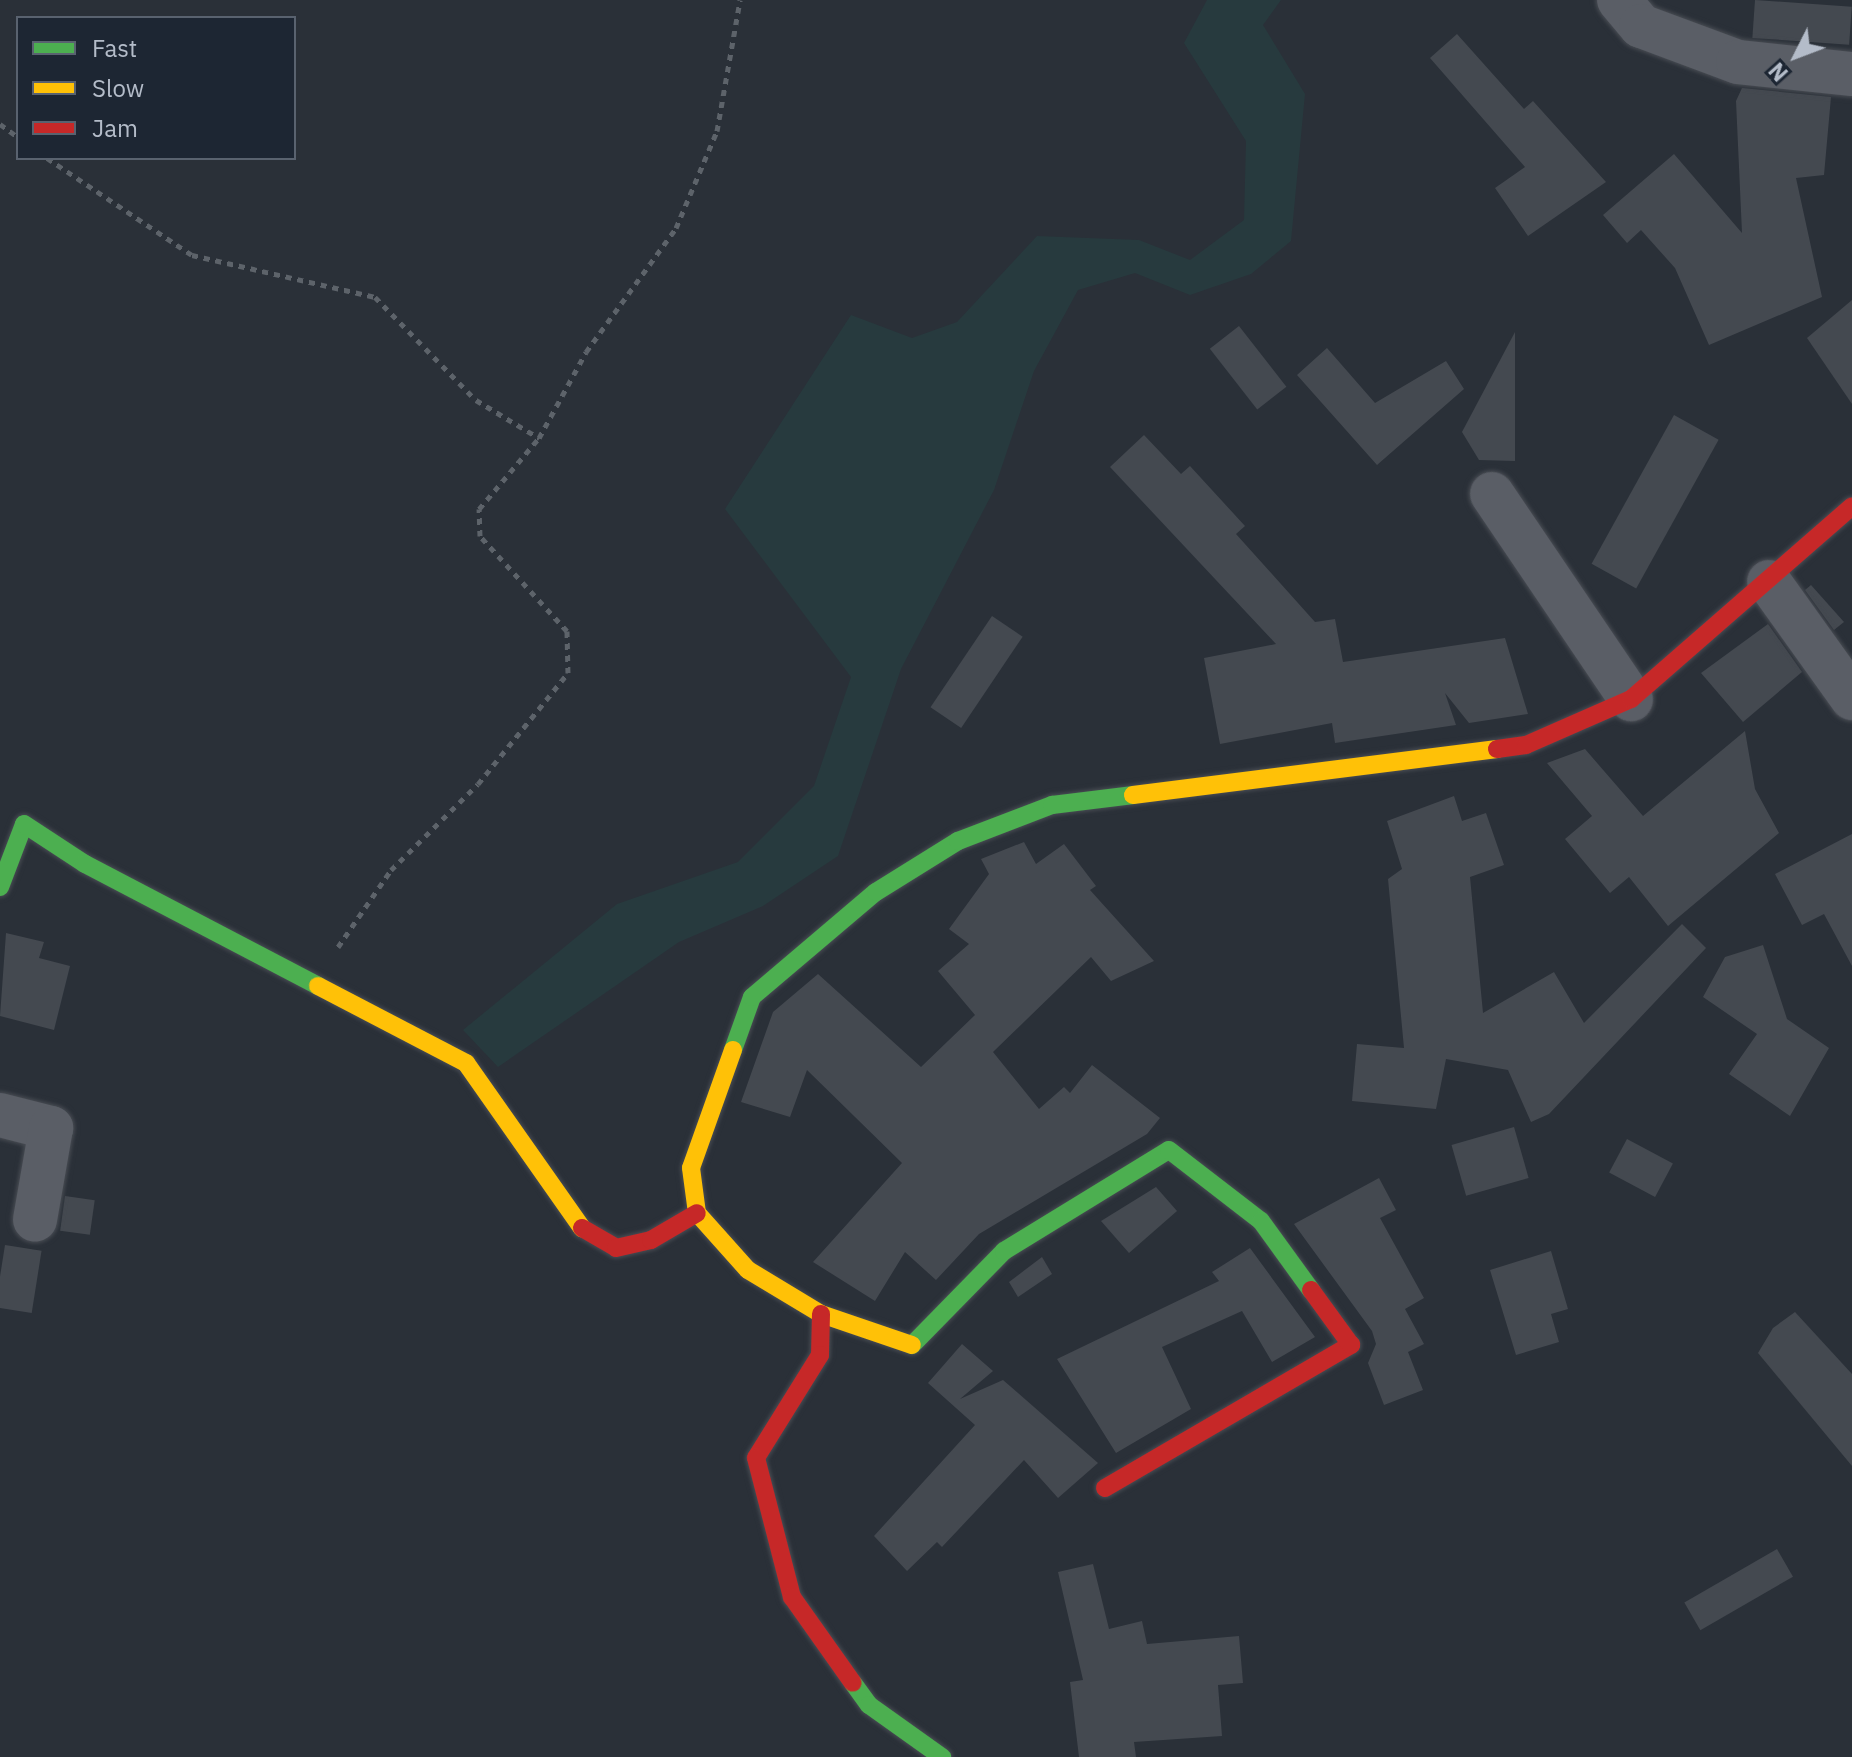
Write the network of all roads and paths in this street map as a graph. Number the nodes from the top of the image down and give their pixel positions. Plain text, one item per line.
1 (740, 0) edge
2 (1619, 0) edge
3 (1852, 74) edge
4 (50, 160) edge
5 (539, 438) junction
6 (1492, 494) dead end
7 (1852, 506) edge
8 (1769, 582) junction
9 (1852, 698) edge
10 (1631, 699) junction
11 (0, 887) edge
12 (313, 983) junction
13 (0, 1115) edge
14 (697, 1213) junction
15 (35, 1220) dead end
16 (821, 1314) junction
17 (1105, 1488) dead end
18 (936, 1756) edge

1 - 5 path
2 - 3 street
4 - 5 path
5 - 12 path
6 - 10 street
7 - 8 street
8 - 9 street
8 - 10 street
10 - 14 street
11 - 12 street
12 - 14 street
13 - 15 street
14 - 16 street
16 - 17 street
16 - 18 street

